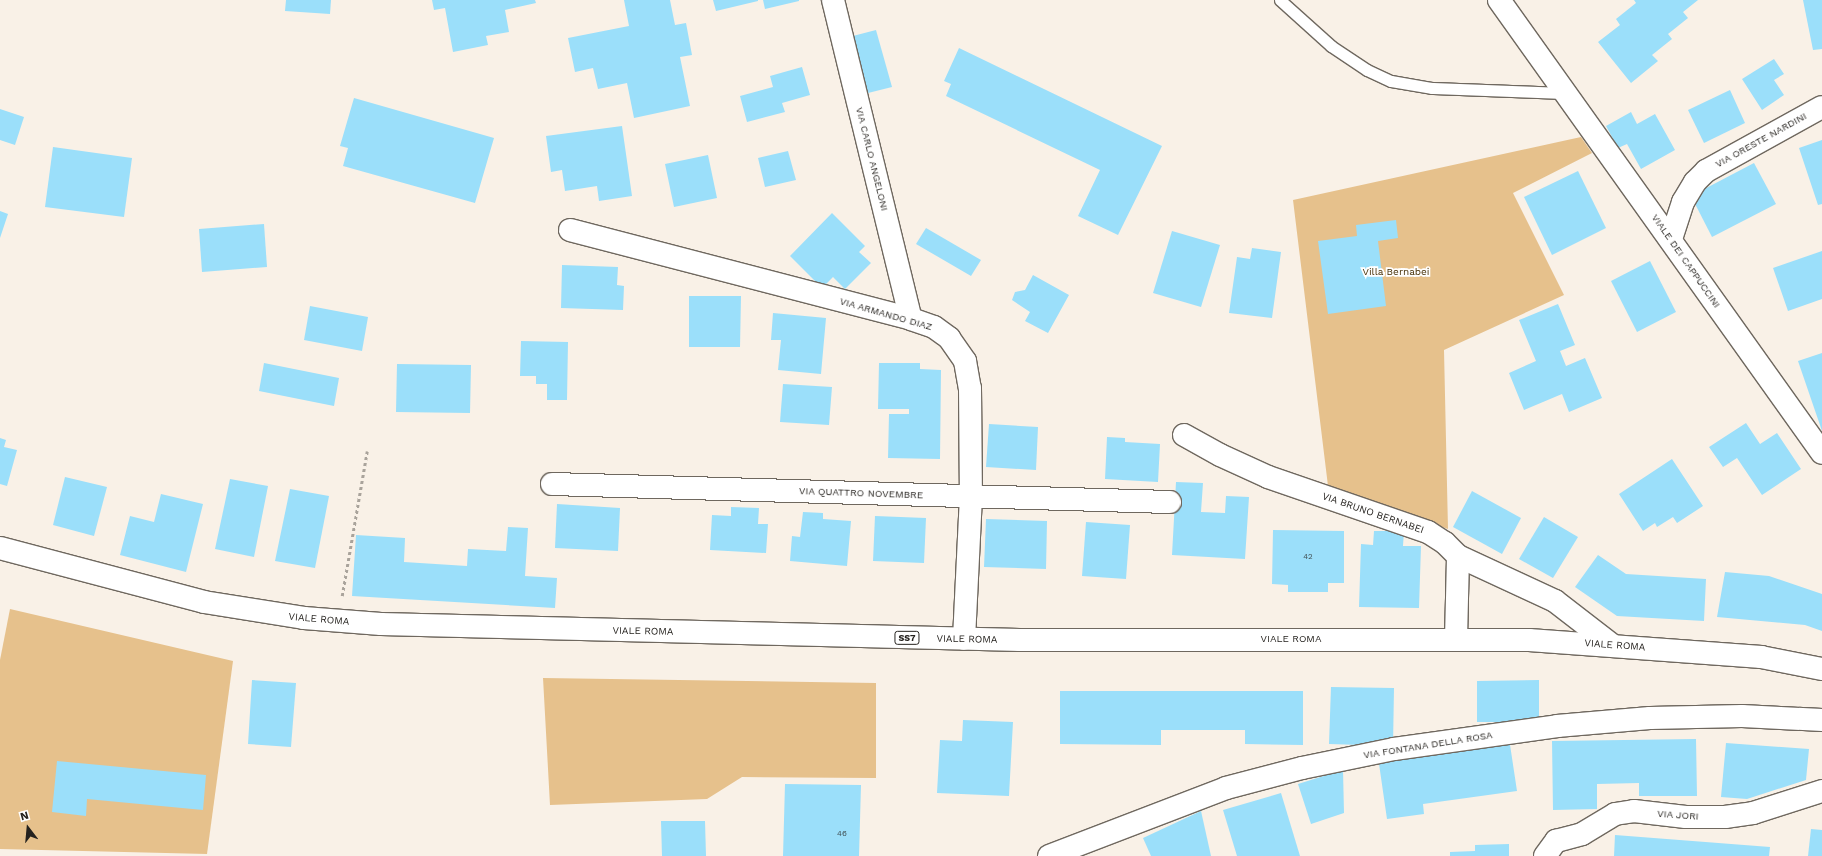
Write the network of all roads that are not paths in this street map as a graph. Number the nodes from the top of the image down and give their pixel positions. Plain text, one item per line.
1 (832, 0) edge
2 (1280, 0) edge
3 (1499, 0) edge
4 (1565, 93) junction
5 (1822, 107) edge
6 (570, 230) dead end
7 (1671, 239) junction
8 (910, 319) junction
9 (1184, 435) dead end
10 (1822, 453) edge
11 (552, 484) dead end
12 (971, 496) junction
13 (1170, 502) dead end
14 (0, 548) edge
15 (1458, 556) junction
16 (964, 639) junction
17 (1456, 639) junction
18 (1612, 645) junction
19 (1822, 669) edge
20 (1822, 720) edge
21 (1822, 791) edge
22 (1048, 856) edge
23 (1545, 856) edge

1 - 8 street, VIA CARLO ANGELONI
2 - 4 lane
3 - 4 street, VIALE DEI CAPPUCCINI
4 - 7 street, VIALE DEI CAPPUCCINI
5 - 7 street, VIA ORESTE NARDINI
6 - 8 street, VIA ARMANDO DIAZ
7 - 10 street, VIALE DEI CAPPUCCINI
8 - 12 street, VIA ARMANDO DIAZ
9 - 15 street, VIA BRUNO BERNABEI
11 - 12 street, VIA QUATTRO NOVEMBRE
12 - 13 street, VIA QUATTRO NOVEMBRE
12 - 16 street, VIA ARMANDO DIAZ
14 - 16 street, VIALE ROMA / SS7
15 - 17 street
15 - 18 street, VIA BRUNO BERNABEI
16 - 17 street, VIALE ROMA / SS7
17 - 18 street, VIALE ROMA / SS7
18 - 19 street, VIALE ROMA / SS7
20 - 22 street, VIA FONTANA DELLA ROSA
21 - 23 street, VIA JORI

